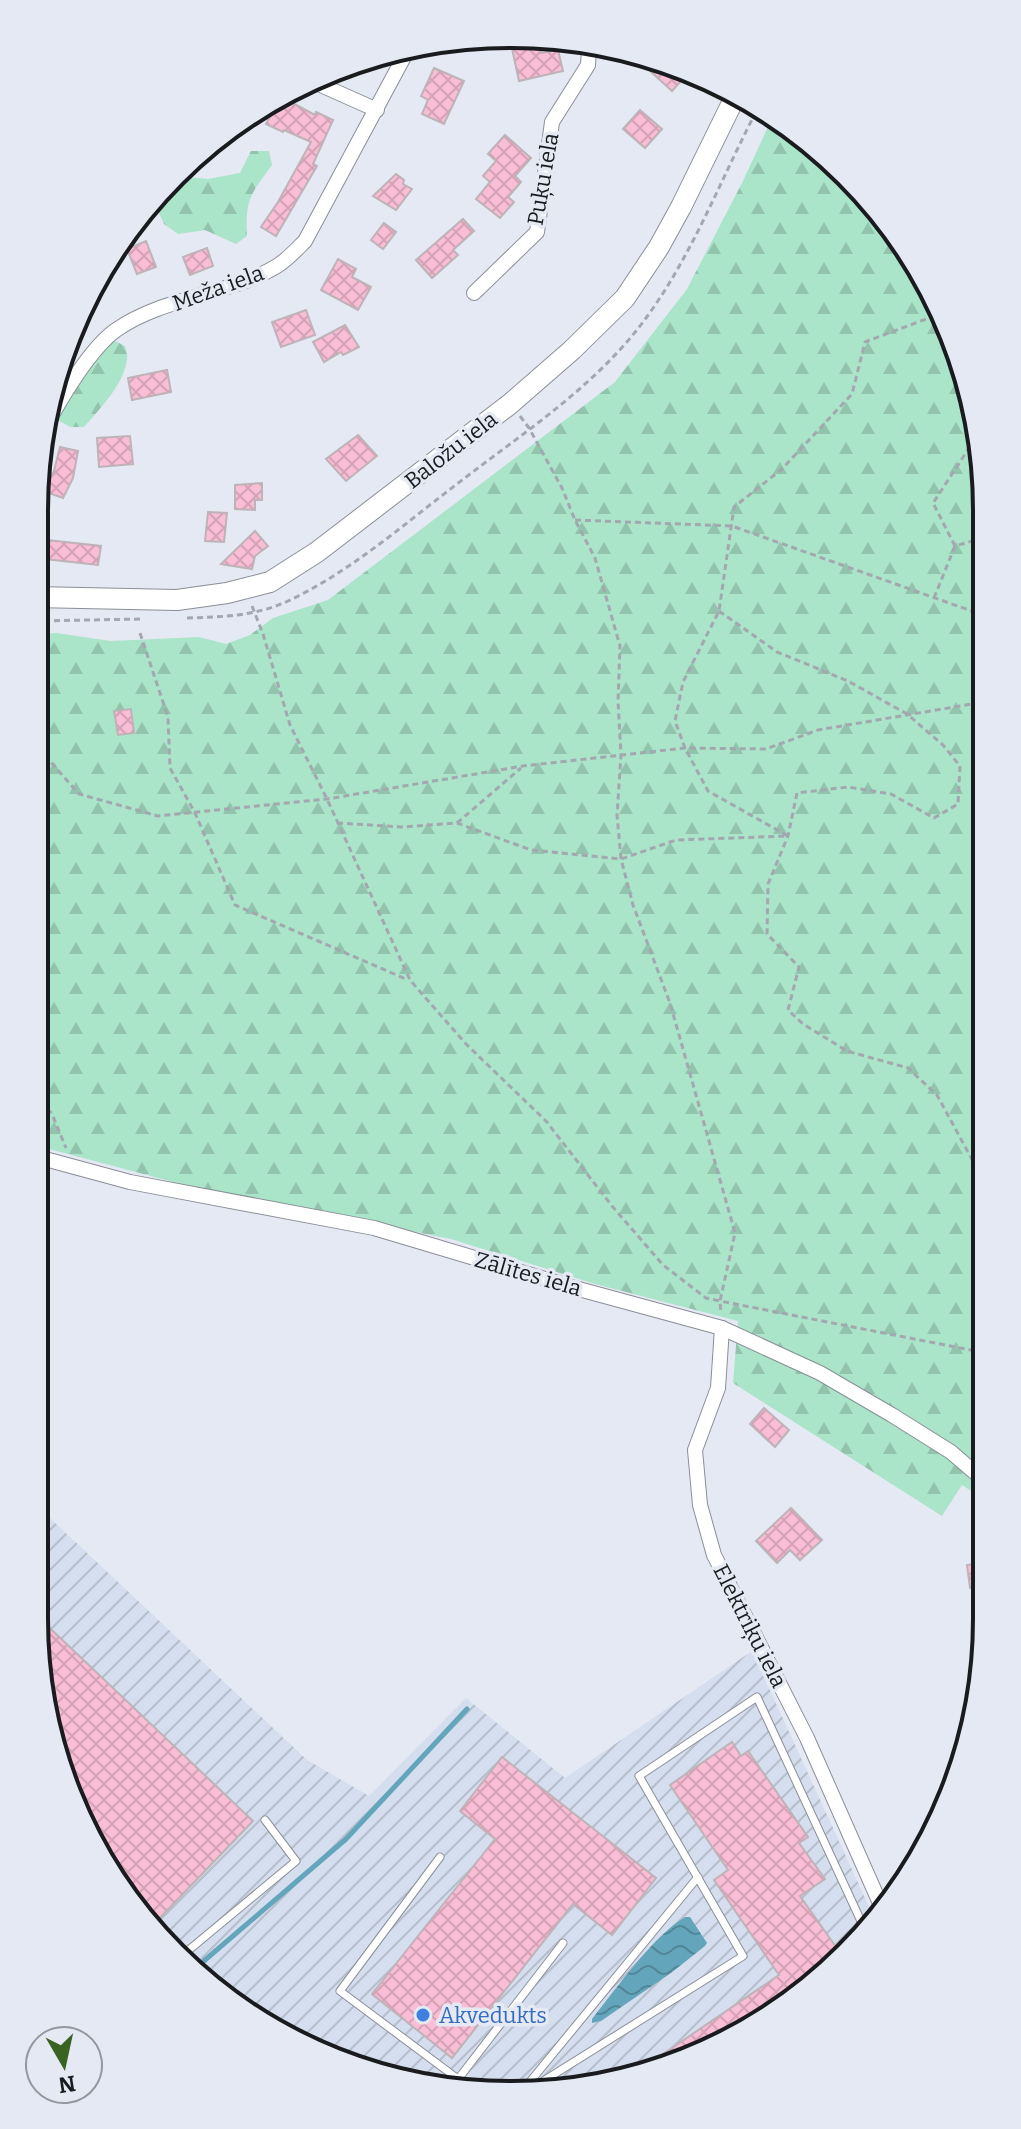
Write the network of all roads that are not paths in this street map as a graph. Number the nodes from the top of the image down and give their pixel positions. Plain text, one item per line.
1 (589, 55) edge
2 (402, 61) edge
3 (325, 87) edge
4 (731, 104) edge
5 (377, 110) junction
6 (474, 293) dead end
7 (63, 396) edge
8 (48, 597) edge
9 (48, 1160) edge
10 (722, 1328) junction
11 (973, 1471) edge
12 (265, 1820) dead end
13 (440, 1857) dead end
14 (698, 1877) junction
15 (878, 1899) edge
16 (860, 1920) edge
17 (563, 1943) dead end
18 (188, 1951) edge
19 (456, 2078) edge
20 (459, 2078) edge
21 (535, 2080) edge
22 (544, 2080) edge

1 - 6 street, Puķu iela
2 - 5 street, Meža iela
3 - 5 street
4 - 8 main road, Baložu iela
5 - 7 street, Meža iela
9 - 10 street, Zālītes iela
10 - 11 street, Zālītes iela
10 - 15 street, Elektriķu iela
12 - 18 lane
13 - 19 lane
14 - 16 lane
14 - 21 lane
14 - 22 lane
17 - 20 lane

